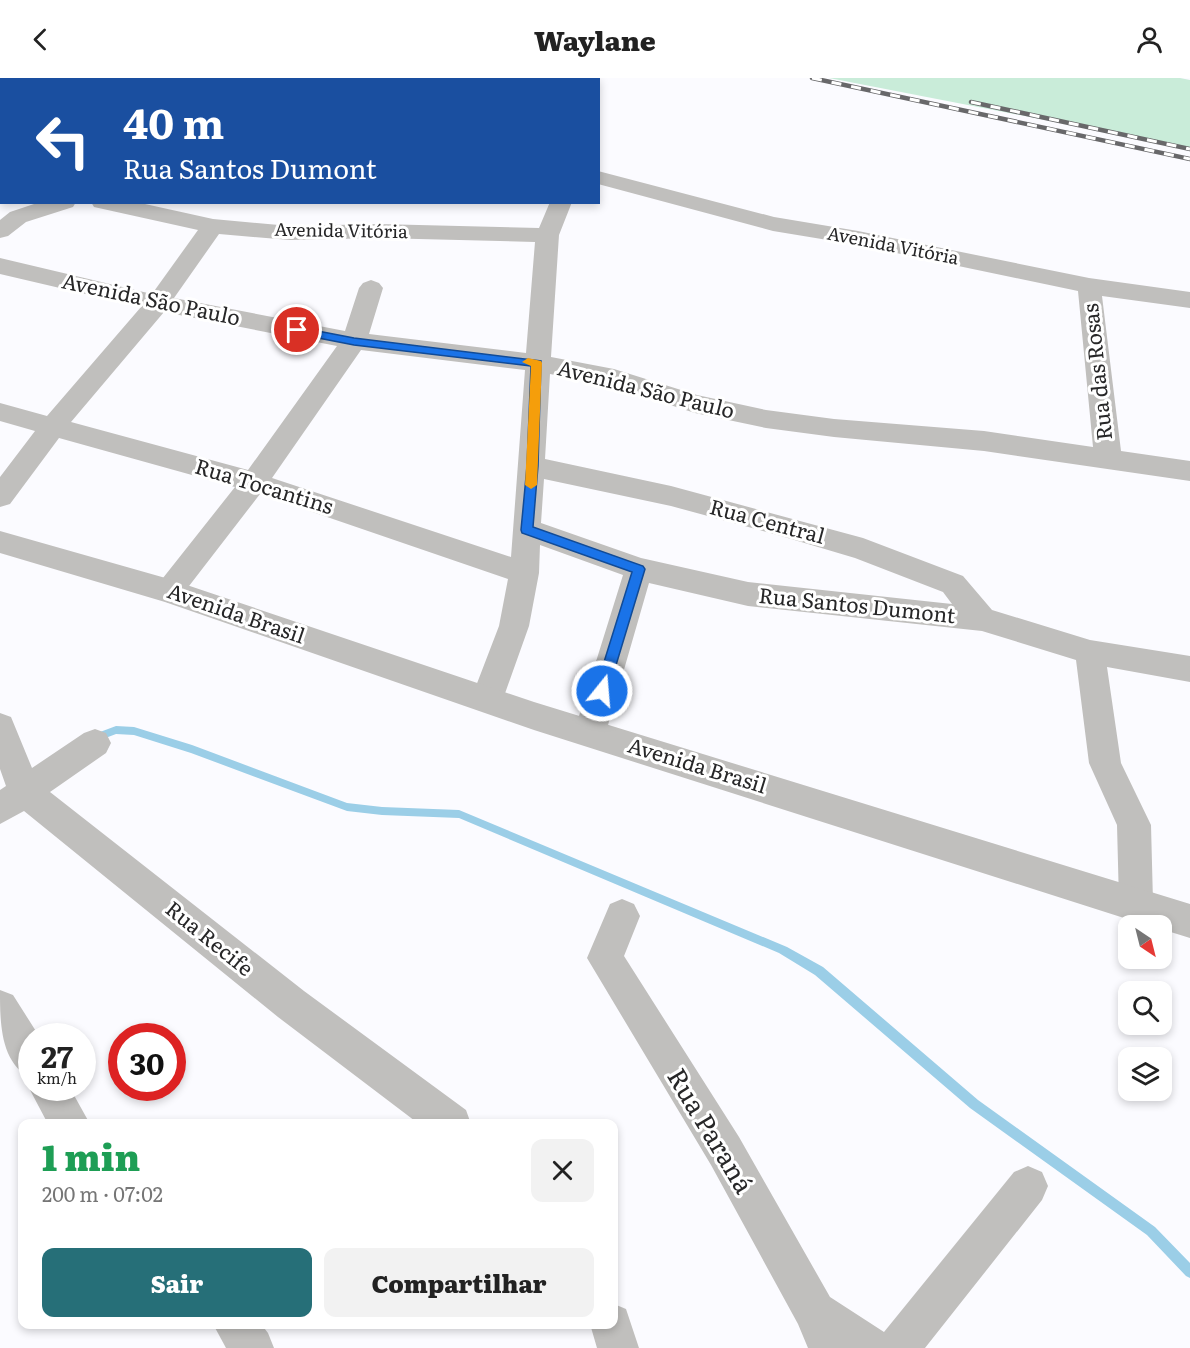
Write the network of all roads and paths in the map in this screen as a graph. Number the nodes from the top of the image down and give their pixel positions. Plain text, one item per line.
1 (0, 78) edge
2 (82, 78) edge
3 (600, 178) edge
4 (59, 204) edge
5 (111, 204) edge
6 (560, 204) edge
7 (213, 226) junction
8 (0, 231) edge
9 (547, 235) junction
10 (0, 266) edge
11 (1089, 286) junction
12 (371, 288) dead end
13 (1190, 300) edge
14 (158, 303) junction
15 (354, 341) junction
16 (537, 363) junction
17 (0, 412) edge
18 (54, 425) junction
19 (1108, 459) junction
20 (532, 466) junction
21 (1190, 471) edge
22 (254, 482) junction
23 (0, 497) edge
24 (527, 530) junction
25 (0, 542) edge
26 (639, 569) junction
27 (524, 573) junction
28 (169, 591) junction
29 (982, 619) junction
30 (1090, 652) junction
31 (1190, 669) edge
32 (487, 699) junction
33 (0, 727) edge
34 (590, 732) junction
35 (95, 743) dead end
36 (13, 801) edge
37 (1136, 902) junction
38 (622, 916) dead end
39 (1190, 921) edge
40 (0, 1008) edge
41 (18, 1037) edge
42 (56, 1101) edge
43 (67, 1119) edge
44 (445, 1119) edge
45 (1028, 1186) dead end
46 (238, 1329) edge
47 (612, 1329) edge
48 (822, 1330) edge
49 (253, 1348) edge
50 (618, 1348) edge
51 (870, 1348) edge
52 (898, 1348) edge

1 - 2 street
3 - 11 street, Avenida Vitória
4 - 8 street
5 - 7 street, Avenida Vitória
6 - 9 street
7 - 9 street, Avenida Vitória
7 - 14 street
9 - 16 street
10 - 14 street, Avenida São Paulo
11 - 13 street, Avenida Vitória
11 - 19 street, Rua das Rosas
12 - 15 street
14 - 15 street, Avenida São Paulo
14 - 18 street
15 - 16 street, Avenida São Paulo
15 - 22 street
16 - 19 street, Avenida São Paulo
16 - 20 street
17 - 18 street, Rua Tocantins
18 - 22 street, Rua Tocantins
18 - 23 street
19 - 21 street, Avenida São Paulo
20 - 24 street
20 - 29 street, Rua Central
22 - 27 street, Rua Tocantins
22 - 28 street
24 - 26 street, Rua Santos Dumont
24 - 27 street
25 - 28 street, Avenida Brasil
26 - 29 street, Rua Santos Dumont
26 - 34 street
27 - 32 street
28 - 32 street, Avenida Brasil
29 - 30 street, Rua Santos Dumont
30 - 31 street, Rua Santos Dumont
30 - 37 street
32 - 34 street, Avenida Brasil
33 - 36 street, Rua Recife
34 - 37 street, Avenida Brasil
35 - 36 street
36 - 44 street, Rua Recife
37 - 39 street, Avenida Brasil
38 - 48 street, Rua Paraná
40 - 41 street
42 - 43 street
45 - 52 street
46 - 49 street
47 - 50 street
48 - 51 street

